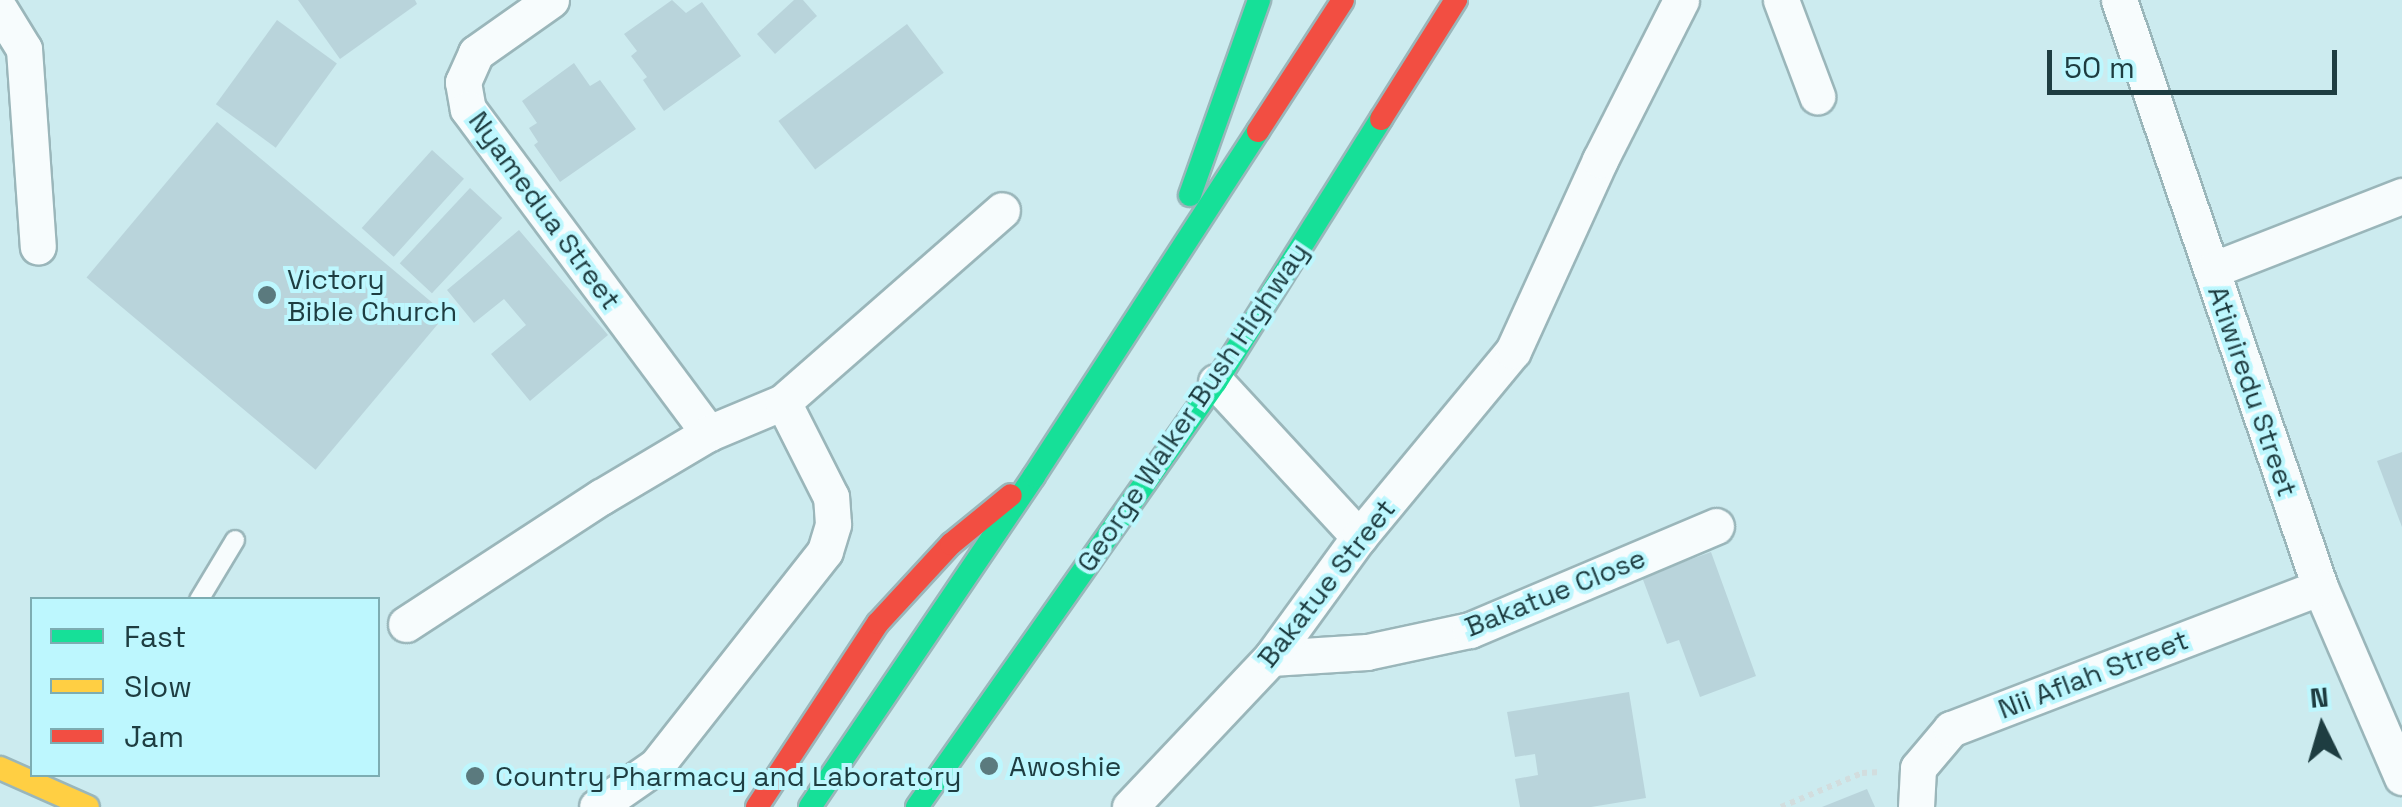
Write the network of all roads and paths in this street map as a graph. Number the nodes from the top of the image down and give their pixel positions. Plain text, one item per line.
1 (551, 0) edge
2 (1259, 0) edge
3 (1344, 0) edge
4 (1456, 0) edge
5 (1682, 0) edge
6 (1781, 0) edge
7 (2119, 0) edge
8 (0, 10) edge
9 (1817, 96) dead end
10 (2402, 196) edge
11 (1002, 210) dead end
12 (38, 248) dead end
13 (2212, 270) junction
14 (1160, 277) junction
15 (1216, 382) junction
16 (783, 402) junction
17 (709, 433) junction
18 (1034, 476) junction
19 (1716, 526) dead end
20 (1359, 537) junction
21 (235, 540) dead end
22 (2320, 587) junction
23 (201, 597) edge
24 (406, 624) dead end
25 (1271, 658) junction
26 (2392, 716) edge
27 (0, 768) edge
28 (1918, 768) junction
29 (2402, 776) edge
30 (81, 801) edge
31 (598, 807) edge
32 (757, 807) edge
33 (810, 807) edge
34 (918, 807) edge
35 (1130, 807) edge
36 (1781, 807) edge
37 (1916, 807) edge

1 - 17 street, Nyamedua Street
2 - 14 main road
3 - 14 main road
4 - 15 main road, George Walker Bush Highway
5 - 20 street, Bakatue Street
6 - 9 street
7 - 13 street, Atiwiredu Street
8 - 12 street
10 - 13 street
11 - 16 street
13 - 22 street, Atiwiredu Street
14 - 18 main road
15 - 20 street
15 - 34 main road, George Walker Bush Highway
16 - 17 street
16 - 31 street
17 - 24 street
18 - 32 main road
18 - 33 main road
19 - 25 street, Bakatue Close
20 - 25 street, Bakatue Street
21 - 23 lane
22 - 26 street, Atiwiredu Street
22 - 28 street, Nii Aflah Street
25 - 35 street, Bakatue Street
26 - 29 street, Atiwiredu Street
27 - 30 main road
28 - 36 path
28 - 37 street

